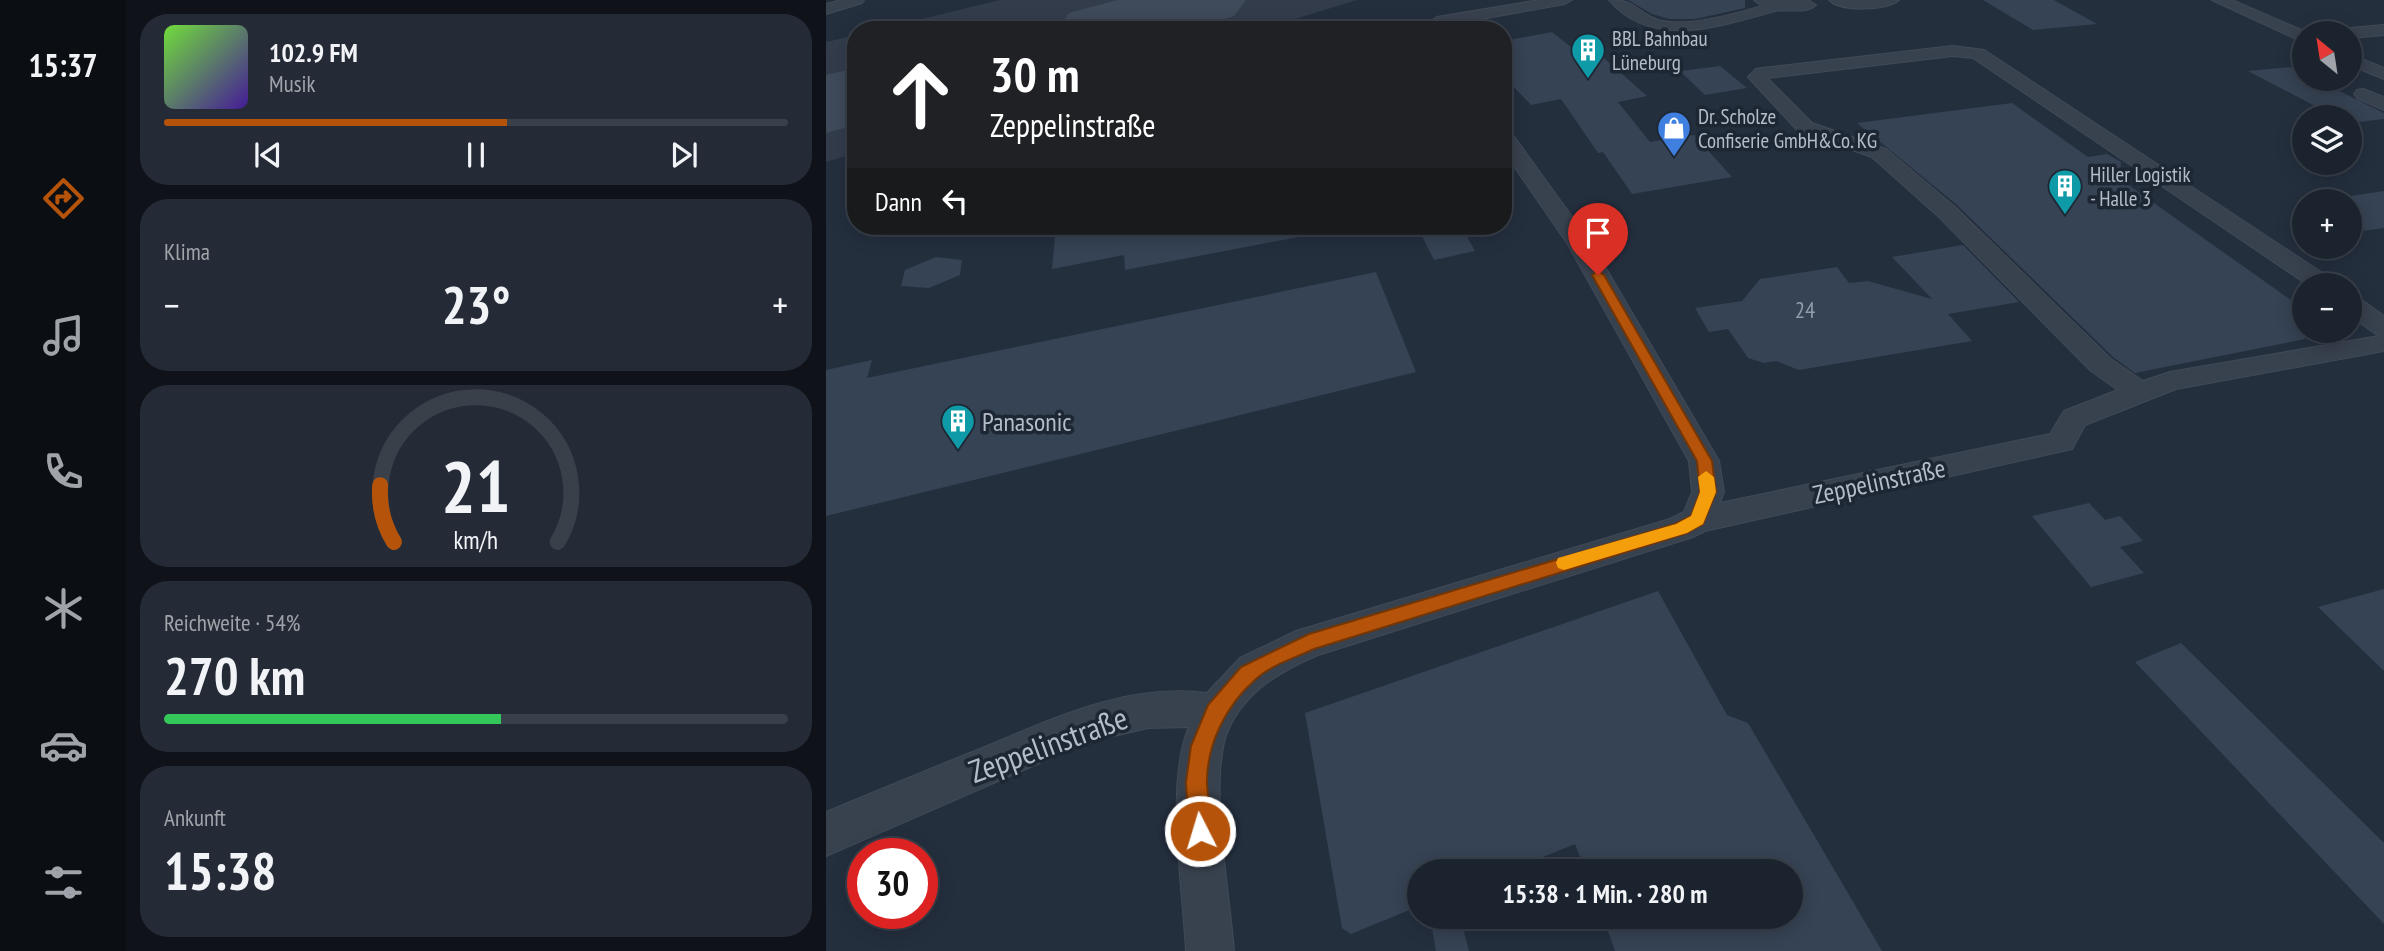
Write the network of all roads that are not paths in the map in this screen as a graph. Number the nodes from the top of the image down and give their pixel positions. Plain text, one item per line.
1 (1566, 0) edge
2 (1616, 0) edge
3 (1836, 0) edge
4 (1892, 0) edge
5 (2219, 0) edge
6 (847, 1) edge
7 (1768, 3) edge
8 (1512, 4) edge
9 (1808, 5) dead end
10 (826, 9) edge
11 (1441, 21) edge
12 (2384, 30) edge
13 (2292, 32) edge
14 (2362, 32) edge
15 (2362, 64) edge
16 (2384, 74) edge
17 (2363, 94) dead end
18 (2384, 104) edge
19 (1517, 174) edge
20 (2306, 273) edge
21 (2362, 312) edge
22 (2384, 329) edge
23 (2384, 343) edge
24 (2141, 393) junction
25 (1697, 520) junction
26 (1215, 712) junction
27 (826, 834) edge
28 (1210, 951) edge

1 - 8 street
2 - 7 street
3 - 4 street
5 - 13 street
6 - 10 street
7 - 9 street
8 - 11 street
12 - 14 street
15 - 16 street
17 - 18 street
19 - 25 street
20 - 24 street
21 - 22 street
23 - 24 street
24 - 25 street, Zeppelinstraße
25 - 26 street, Zeppelinstraße
26 - 27 street, Zeppelinstraße
26 - 28 street

